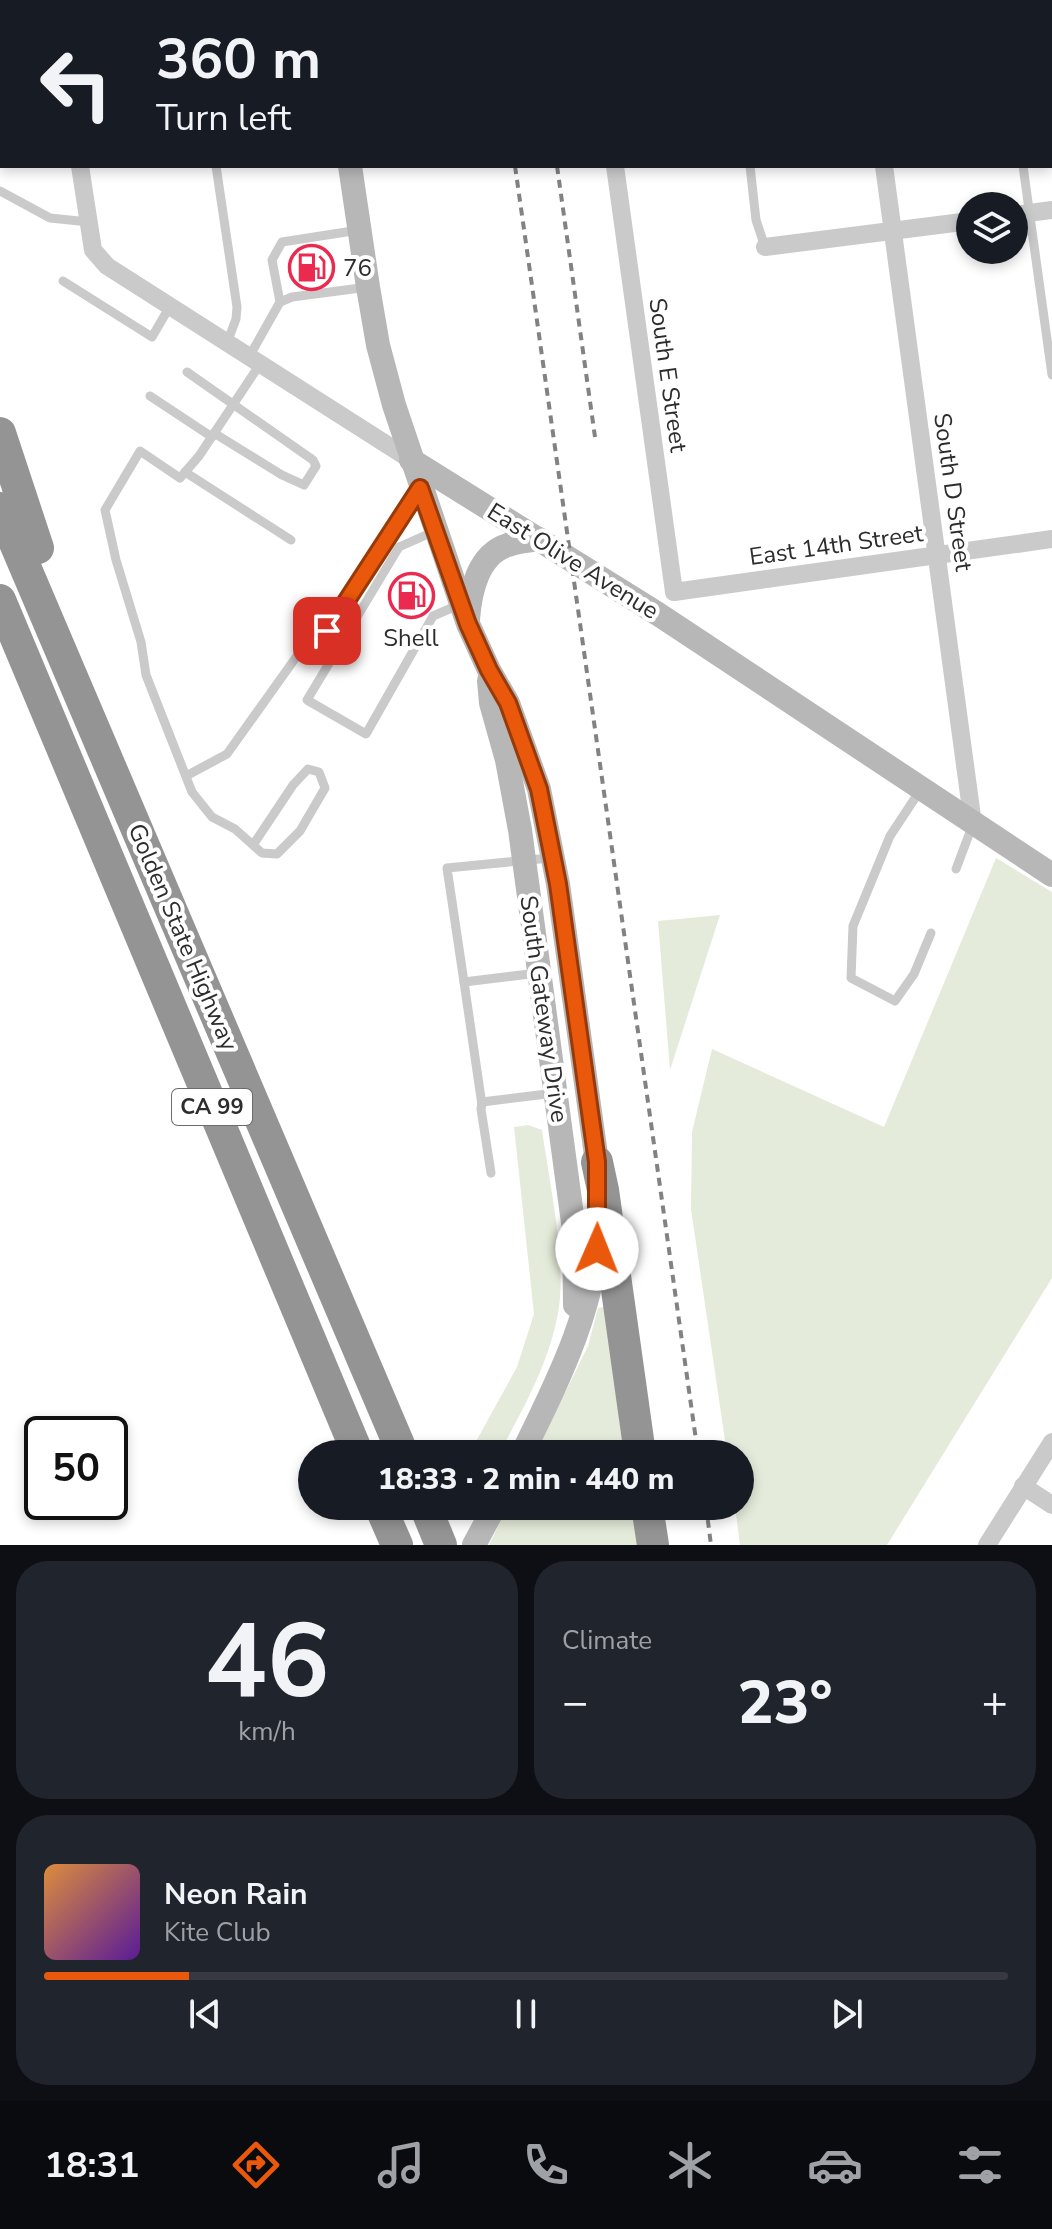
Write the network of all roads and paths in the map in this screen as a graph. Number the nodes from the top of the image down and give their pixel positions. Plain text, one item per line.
1 (80, 168) edge
2 (216, 168) edge
3 (350, 168) edge
4 (615, 168) edge
5 (750, 168) edge
6 (884, 168) edge
7 (1023, 168) edge
8 (0, 191) edge
9 (1022, 192) edge
10 (1052, 210) edge
11 (1028, 213) edge
12 (89, 222) junction
13 (956, 223) edge
14 (359, 230) junction
15 (892, 231) junction
16 (1028, 246) edge
17 (765, 247) joint
18 (63, 281) dead end
19 (368, 287) junction
20 (280, 302) junction
21 (170, 306) junction
22 (227, 343) junction
23 (254, 361) junction
24 (187, 372) dead end
25 (1052, 375) edge
26 (150, 396) dead end
27 (234, 404) junction
28 (0, 433) edge
29 (213, 435) junction
30 (411, 460) junction
31 (185, 472) junction
32 (420, 488) junction
33 (0, 508) edge
34 (435, 531) junction
35 (539, 539) junction
36 (1052, 539) edge
37 (291, 540) dead end
38 (937, 555) junction
39 (674, 592) junction
40 (0, 600) edge
41 (464, 614) junction
42 (658, 614) junction
43 (0, 621) edge
44 (327, 631) dead end
45 (304, 646) dead end
46 (489, 670) junction
47 (103, 749) junction
48 (66, 760) junction
49 (186, 776) junction
50 (921, 789) junction
51 (973, 824) junction
52 (253, 845) junction
53 (553, 857) junction
54 (524, 860) junction
55 (956, 869) dead end
56 (1052, 875) edge
57 (931, 933) dead end
58 (539, 973) junction
59 (464, 982) junction
60 (586, 1089) junction
61 (555, 1093) junction
62 (482, 1106) junction
63 (597, 1162) junction
64 (491, 1173) dead end
65 (569, 1351) junction
66 (352, 1440) edge
67 (397, 1440) edge
68 (528, 1440) edge
69 (638, 1440) edge
70 (1052, 1442) edge
71 (1023, 1486) junction
72 (1052, 1505) edge
73 (386, 1520) edge
74 (431, 1520) edge
75 (487, 1520) edge
76 (649, 1520) edge
77 (477, 1539) edge
78 (397, 1545) edge
79 (441, 1545) edge
80 (653, 1545) edge
81 (987, 1545) edge

1 - 12 street
2 - 22 lane
3 - 14 main road, South Gateway Drive
4 - 39 street, South E Street
5 - 17 lane
6 - 15 street, South D Street
7 - 9 lane
8 - 12 lane
10 - 11 street
12 - 21 street, East Olive Avenue
13 - 15 street
14 - 19 main road, South Gateway Drive
14 - 20 lane
15 - 17 street
15 - 38 street, South D Street
16 - 25 lane
18 - 21 lane
19 - 20 lane
19 - 30 main road, South Gateway Drive
20 - 23 lane
21 - 22 street, East Olive Avenue
22 - 23 street, East Olive Avenue
23 - 27 lane
23 - 30 street, East Olive Avenue
24 - 27 lane
26 - 29 lane
27 - 29 lane
27 - 29 lane
28 - 47 highway
29 - 31 lane
30 - 32 main road, South Gateway Drive
30 - 35 main road, East Olive Avenue
31 - 37 lane
31 - 49 lane
32 - 34 main road, South Gateway Drive
32 - 44 lane
33 - 47 highway, Golden State Highway / CA 99
34 - 41 main road, South Gateway Drive
34 - 41 lane
35 - 41 main road
35 - 42 main road, East Olive Avenue
36 - 38 street, East 14th Street
38 - 39 street, East 14th Street
38 - 51 street, South D Street
39 - 42 street
40 - 48 highway, Golden State Highway / CA 99
41 - 46 main road, South Gateway Drive
42 - 50 main road, East Olive Avenue
43 - 48 highway
45 - 49 lane
46 - 53 main road, South Gateway Drive
46 - 54 main road, South Gateway Drive
47 - 67 highway, Golden State Highway / CA 99
48 - 66 highway, Golden State Highway / CA 99
49 - 52 lane
50 - 51 main road, East Olive Avenue
50 - 57 lane
51 - 55 lane
51 - 56 main road, East Olive Avenue
52 - 52 lane
53 - 54 lane
53 - 60 main road, South Gateway Drive
54 - 58 main road, South Gateway Drive
54 - 59 lane
58 - 59 lane
58 - 61 main road, South Gateway Drive
59 - 62 lane
60 - 61 main road
60 - 63 main road, South Gateway Drive
61 - 62 lane
61 - 65 main road, South Gateway Drive
62 - 64 lane
63 - 65 main road, South Gateway Drive
63 - 69 highway
65 - 68 main road, South Gateway Drive
70 - 71 street
71 - 72 street
71 - 81 street
73 - 78 highway
74 - 79 highway
75 - 77 main road
76 - 80 highway

